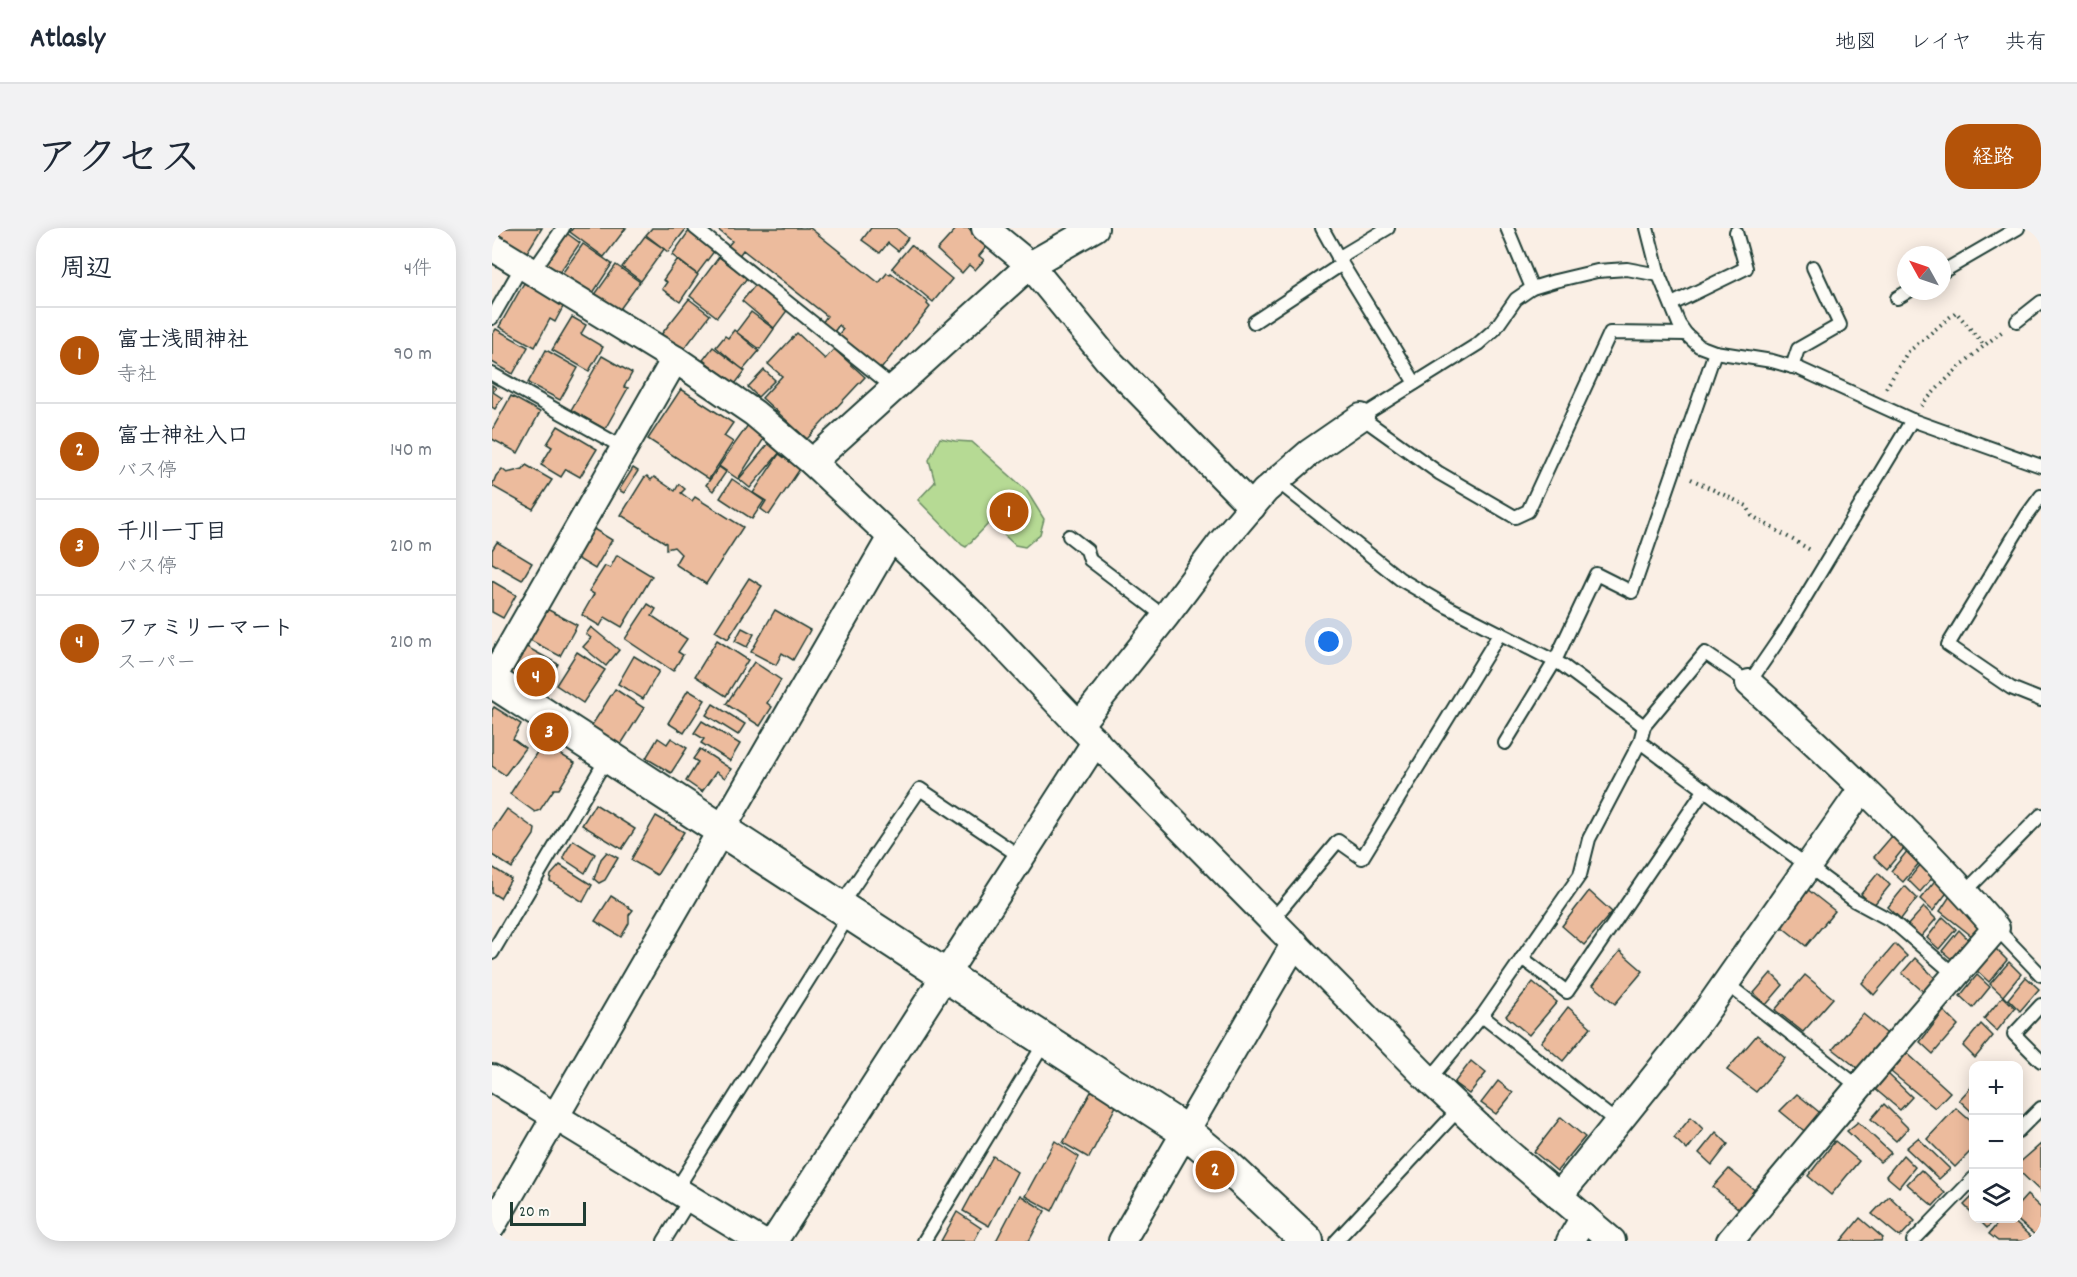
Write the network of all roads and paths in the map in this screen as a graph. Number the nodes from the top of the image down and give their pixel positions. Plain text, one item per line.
1 (563, 228) edge
2 (695, 228) edge
3 (985, 228) edge
4 (1095, 228) edge
5 (1322, 228) edge
6 (1388, 228) edge
7 (1507, 228) edge
8 (1647, 228) edge
9 (2018, 228) edge
10 (1736, 232) dead end
11 (492, 247) edge
12 (1340, 261) junction
13 (1030, 265) junction
14 (1813, 267) dead end
15 (1951, 267) edge
16 (527, 268) junction
17 (1659, 275) junction
18 (1532, 288) junction
19 (2041, 302) edge
20 (1672, 304) junction
21 (492, 318) edge
22 (2017, 321) joint
23 (1254, 322) dead end
24 (1686, 334) junction
25 (1984, 345) junction
26 (1715, 352) junction
27 (675, 359) junction
28 (1792, 367) junction
29 (492, 374) edge
30 (1415, 383) junction
31 (894, 388) junction
32 (1877, 404) junction
33 (1361, 417) junction
34 (1912, 420) junction
35 (624, 448) junction
36 (812, 462) junction
37 (2041, 466) edge
38 (1674, 471) junction
39 (1277, 481) junction
40 (2041, 496) edge
41 (1252, 507) junction
42 (1070, 536) dead end
43 (891, 537) junction
44 (1827, 560) junction
45 (1165, 617) junction
46 (1500, 633) junction
47 (1554, 661) junction
48 (492, 680) edge
49 (1749, 683) junction
50 (2041, 700) edge
51 (1644, 726) junction
52 (1088, 733) junction
53 (1640, 742) junction
54 (1505, 743) dead end
55 (608, 756) junction
56 (1705, 789) junction
57 (1862, 789) junction
58 (2040, 819) edge
59 (721, 830) junction
60 (1021, 857) junction
61 (1809, 866) junction
62 (1965, 892) junction
63 (845, 910) junction
64 (1272, 920) junction
65 (1996, 928) junction
66 (1294, 943) junction
67 (492, 953) edge
68 (1522, 958) junction
69 (945, 975) junction
70 (1955, 975) junction
71 (2041, 975) edge
72 (1726, 983) junction
73 (2041, 1005) edge
74 (1482, 1016) junction
75 (1046, 1041) junction
76 (2041, 1061) edge
77 (492, 1078) edge
78 (1429, 1080) junction
79 (1859, 1087) junction
80 (1459, 1108) junction
81 (2041, 1108) edge
82 (555, 1116) junction
83 (1618, 1123) junction
84 (2023, 1127) edge
85 (1185, 1131) junction
86 (1969, 1183) edge
87 (683, 1194) junction
88 (1559, 1196) junction
89 (1584, 1217) junction
90 (492, 1226) edge
91 (664, 1241) edge
92 (760, 1241) edge
93 (774, 1241) edge
94 (924, 1241) edge
95 (1122, 1241) edge
96 (1307, 1241) edge
97 (1336, 1241) edge
98 (1570, 1241) edge
99 (1612, 1241) edge
100 (1730, 1241) edge
101 (1913, 1241) edge

1 - 16 lane
2 - 31 lane
3 - 13 street
4 - 13 street
5 - 12 lane
6 - 12 lane
7 - 18 lane
8 - 17 lane
9 - 15 lane
10 - 20 lane
11 - 16 street
12 - 23 lane
12 - 30 lane
13 - 31 street
13 - 41 street
14 - 28 lane
16 - 21 lane
16 - 27 street
17 - 18 lane
17 - 20 lane
18 - 30 lane
19 - 22 lane
20 - 24 lane
22 - 25 path
24 - 26 lane
24 - 33 lane
25 - 32 path
25 - 34 path
26 - 28 lane
26 - 38 lane
27 - 35 street
27 - 36 street
28 - 32 lane
29 - 35 lane
30 - 33 lane
31 - 36 street
32 - 34 lane
33 - 39 street
34 - 37 lane
34 - 44 lane
35 - 48 street
36 - 43 street
38 - 44 path
38 - 47 lane
39 - 41 street
39 - 46 lane
40 - 50 lane
41 - 45 street
42 - 45 lane
43 - 52 street
43 - 59 street
44 - 49 lane
45 - 52 street
46 - 47 lane
46 - 64 lane
47 - 51 lane
47 - 54 lane
48 - 55 street
49 - 51 lane
49 - 57 street
51 - 53 lane
52 - 60 street
52 - 64 street
53 - 56 lane
53 - 68 lane
55 - 59 street
55 - 67 lane
56 - 61 lane
56 - 68 lane
57 - 61 street
57 - 62 street
58 - 62 lane
59 - 63 street
59 - 82 street
60 - 63 lane
60 - 69 street
61 - 70 lane
61 - 72 street
62 - 65 street
63 - 69 street
63 - 87 lane
64 - 66 street
65 - 70 street
65 - 71 lane
66 - 78 street
66 - 85 street
68 - 74 lane
69 - 75 street
69 - 93 street
70 - 79 street
72 - 79 lane
72 - 83 street
73 - 76 lane
74 - 78 lane
74 - 83 lane
75 - 85 street
75 - 94 lane
77 - 82 street
78 - 80 street
79 - 100 street
80 - 88 street
80 - 97 lane
81 - 84 lane
82 - 87 street
82 - 90 street
83 - 88 street
85 - 95 street
85 - 96 street
86 - 101 lane
87 - 91 lane
87 - 92 street
88 - 89 street
89 - 98 street
89 - 99 street

